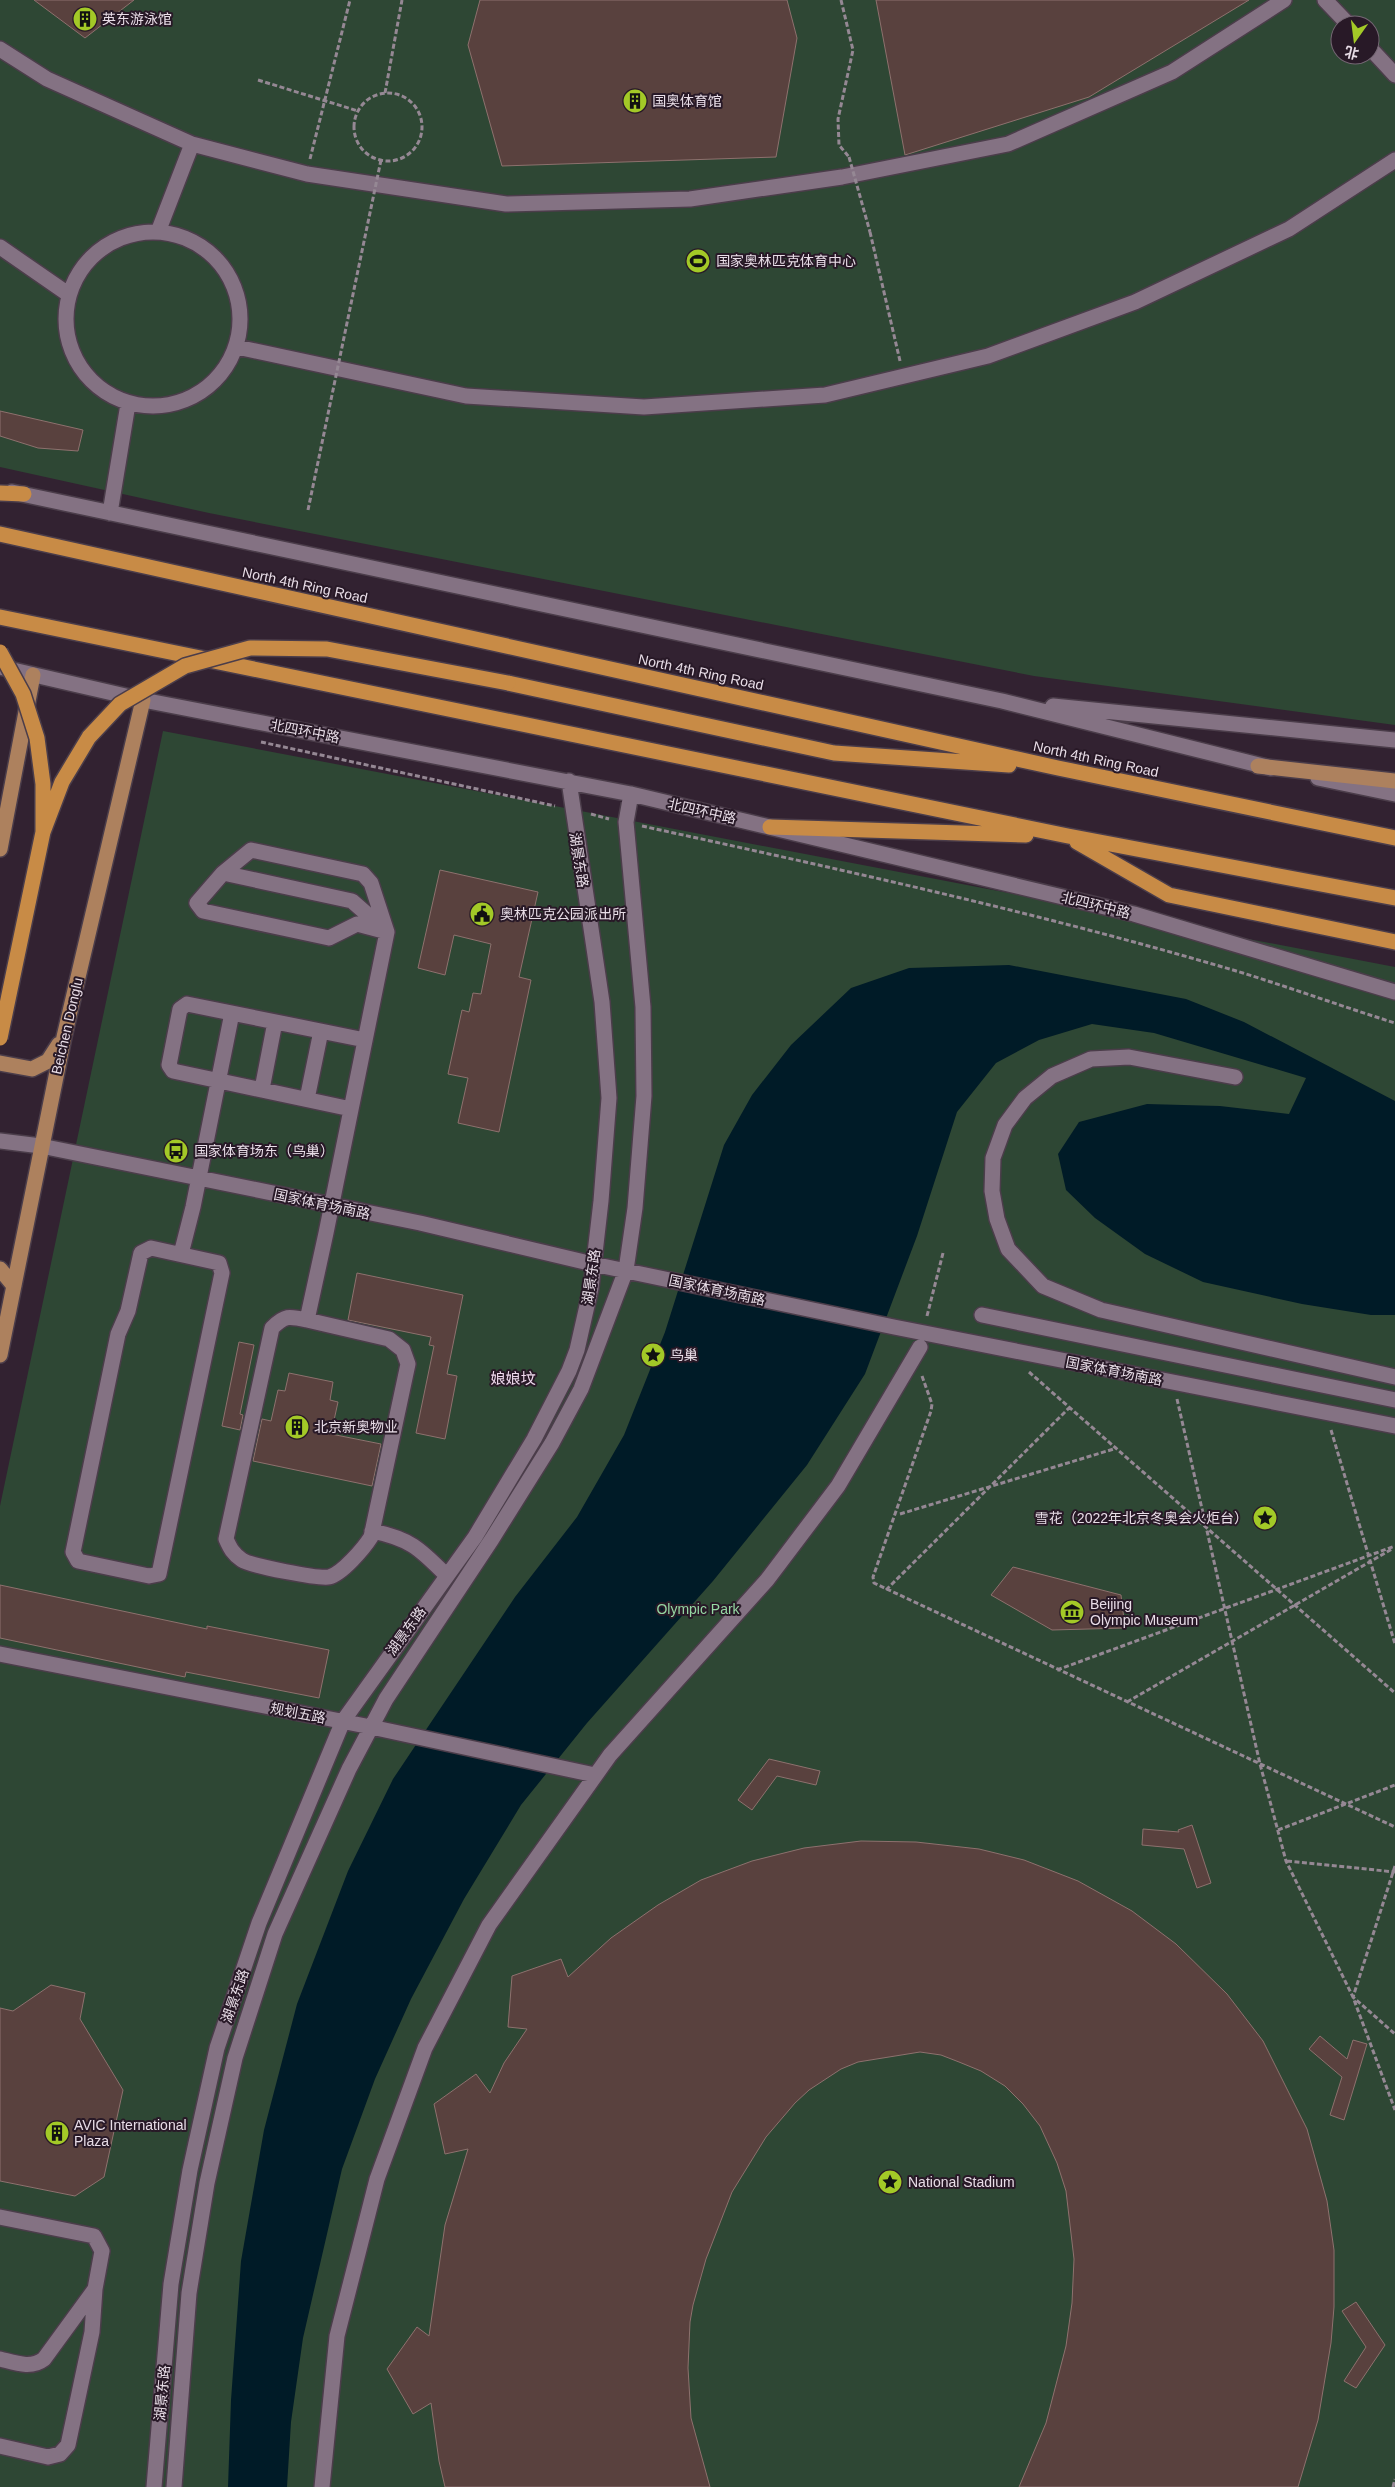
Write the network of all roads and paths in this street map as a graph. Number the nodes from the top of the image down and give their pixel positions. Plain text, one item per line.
1 (350, 0) edge
2 (402, 0) edge
3 (841, 0) edge
4 (1284, 0) edge
5 (1325, 0) edge
6 (1339, 15) edge
7 (0, 49) edge
8 (1380, 59) edge
9 (1395, 75) edge
10 (258, 80) dead end
11 (386, 93) junction
12 (358, 111) junction
13 (192, 144) junction
14 (381, 160) junction
15 (1395, 160) edge
16 (307, 174) junction
17 (158, 232) junction
18 (0, 247) edge
19 (68, 294) junction
20 (237, 347) junction
21 (904, 376) junction
22 (128, 404) junction
23 (0, 491) edge
24 (24, 494) joint
25 (308, 510) dead end
26 (110, 512) junction
27 (0, 534) edge
28 (0, 617) edge
29 (0, 652) edge
30 (0, 667) edge
31 (33, 675) junction
32 (142, 700) junction
33 (1002, 700) junction
34 (253, 740) dead end
35 (1395, 740) edge
36 (1258, 766) junction
37 (1058, 768) junction
38 (568, 781) junction
39 (1395, 781) edge
40 (631, 794) junction
41 (1395, 794) edge
42 (571, 810) junction
43 (626, 822) junction
44 (770, 827) junction
45 (42, 832) junction
46 (1068, 836) junction
47 (1395, 838) edge
48 (0, 849) edge
49 (223, 873) junction
50 (1395, 898) edge
51 (387, 932) junction
52 (1395, 942) edge
53 (1395, 992) edge
54 (232, 1013) junction
55 (275, 1022) junction
56 (1395, 1023) edge
57 (321, 1031) junction
58 (64, 1037) junction
59 (0, 1038) edge
60 (365, 1040) junction
61 (0, 1063) edge
62 (1234, 1077) dead end
63 (218, 1080) junction
64 (262, 1089) junction
65 (307, 1099) junction
66 (351, 1109) junction
67 (0, 1141) edge
68 (41, 1146) junction
69 (199, 1179) junction
70 (332, 1206) junction
71 (943, 1253) dead end
72 (181, 1254) junction
73 (593, 1264) junction
74 (0, 1269) edge
75 (626, 1270) junction
76 (14, 1286) junction
77 (982, 1315) dead end
78 (307, 1320) junction
79 (922, 1340) junction
80 (0, 1355) edge
81 (1025, 1368) dead end
82 (1395, 1377) edge
83 (1177, 1399) dead end
84 (1395, 1400) edge
85 (1070, 1407) junction
86 (1395, 1426) edge
87 (1331, 1430) dead end
88 (1117, 1448) junction
89 (990, 1487) junction
90 (900, 1514) dead end
91 (1205, 1525) junction
92 (372, 1531) junction
93 (1395, 1547) edge
94 (1368, 1556) junction
95 (1370, 1562) junction
96 (447, 1576) junction
97 (1277, 1589) junction
98 (886, 1590) junction
99 (1294, 1605) junction
100 (1224, 1609) junction
101 (1232, 1643) junction
102 (1395, 1644) edge
103 (0, 1654) edge
104 (1057, 1670) junction
105 (1395, 1693) edge
106 (1127, 1702) junction
107 (343, 1721) junction
108 (371, 1727) junction
109 (1260, 1764) junction
110 (595, 1775) junction
111 (1395, 1785) edge
112 (1346, 1804) junction
113 (1395, 1827) edge
114 (1278, 1830) junction
115 (1286, 1861) junction
116 (1395, 1866) edge
117 (1394, 1872) edge
118 (1353, 1997) junction
119 (1395, 2034) edge
120 (1395, 2110) edge
121 (0, 2217) edge
122 (95, 2289) junction
123 (0, 2359) edge
124 (0, 2446) edge
125 (1395, 2479) edge
126 (154, 2487) edge
127 (174, 2487) edge
128 (322, 2487) edge
129 (1393, 2487) edge

1 - 16 path
2 - 11 path
3 - 21 path, bridge
4 - 16 street
5 - 6 street
7 - 13 street
8 - 9 street
10 - 12 path, bridge
11 - 12 path
11 - 14 path
12 - 14 path
13 - 16 street
13 - 17 street
14 - 25 path, bridge
15 - 21 street
17 - 19 street
17 - 20 street
18 - 19 street
19 - 22 street
20 - 21 street
20 - 22 street
22 - 26 street
23 - 24 highway
24 - 26 street
26 - 33 street
27 - 37 highway, North 4th Ring Road
28 - 46 highway
29 - 45 highway, bridge
30 - 31 street, 北四环中路
31 - 32 street, 北四环中路
31 - 48 main road
32 - 38 street, 北四环中路
32 - 58 main road, Beichen Donglu
33 - 35 street
33 - 36 street
34 - 42 path
36 - 39 main road
36 - 41 street
37 - 45 highway, bridge
37 - 47 highway, North 4th Ring Road
38 - 40 street, 北四环中路
38 - 42 street, 湖景东路
40 - 43 street, 湖景东路
40 - 44 street, 北四环中路
42 - 43 path
42 - 73 street, 湖景东路
43 - 56 path
43 - 75 street, 湖景东路
44 - 46 highway
44 - 53 street, 北四环中路
45 - 59 highway, bridge
46 - 50 highway
46 - 52 highway
49 - 51 street
49 - 51 street
49 - 51 street
51 - 60 street
54 - 55 street
54 - 63 street
54 - 63 street
55 - 57 street
55 - 64 street
57 - 60 street
57 - 65 street
58 - 61 main road
58 - 68 main road, Beichen Donglu
60 - 66 street
62 - 82 street
63 - 64 street
63 - 69 street
64 - 65 street
65 - 66 street
66 - 70 street
67 - 68 street, 国家体育场南路
68 - 69 street, 国家体育场南路
68 - 76 main road, Beichen Donglu
69 - 70 street, 国家体育场南路
69 - 72 street
70 - 73 street, 国家体育场南路
70 - 78 street
71 - 79 path
72 - 72 street
73 - 75 street, 国家体育场南路
73 - 96 street, 湖景东路
74 - 76 main road
75 - 79 street, 国家体育场南路
75 - 108 street, 湖景东路
76 - 80 main road, Beichen Donglu
77 - 84 street
78 - 92 street
78 - 92 street
79 - 86 street, 国家体育场南路
79 - 98 path
79 - 110 street
81 - 85 path
83 - 91 path
85 - 88 path
85 - 89 path
87 - 94 path
88 - 89 path
88 - 91 path
89 - 90 path
89 - 98 path
91 - 97 path
91 - 100 path
92 - 96 street
93 - 94 path
93 - 95 path
94 - 95 path
94 - 97 path
95 - 99 path
95 - 102 path
96 - 107 street, 湖景东路
97 - 99 path
97 - 100 path
98 - 104 path
99 - 101 path
99 - 105 path
100 - 101 path
100 - 104 path
101 - 106 path
101 - 109 path
103 - 107 street, 规划五路
104 - 106 path
106 - 109 path
107 - 108 street, 规划五路
107 - 126 street, 湖景东路
108 - 110 street, 规划五路
108 - 127 street, 湖景东路
109 - 112 path
109 - 114 path
110 - 128 street
111 - 112 path
112 - 113 path
112 - 114 path
114 - 115 path
115 - 117 path
115 - 118 path
116 - 117 path
117 - 118 path
118 - 119 path
118 - 120 path
121 - 122 street
122 - 123 street
122 - 124 street
125 - 129 path

